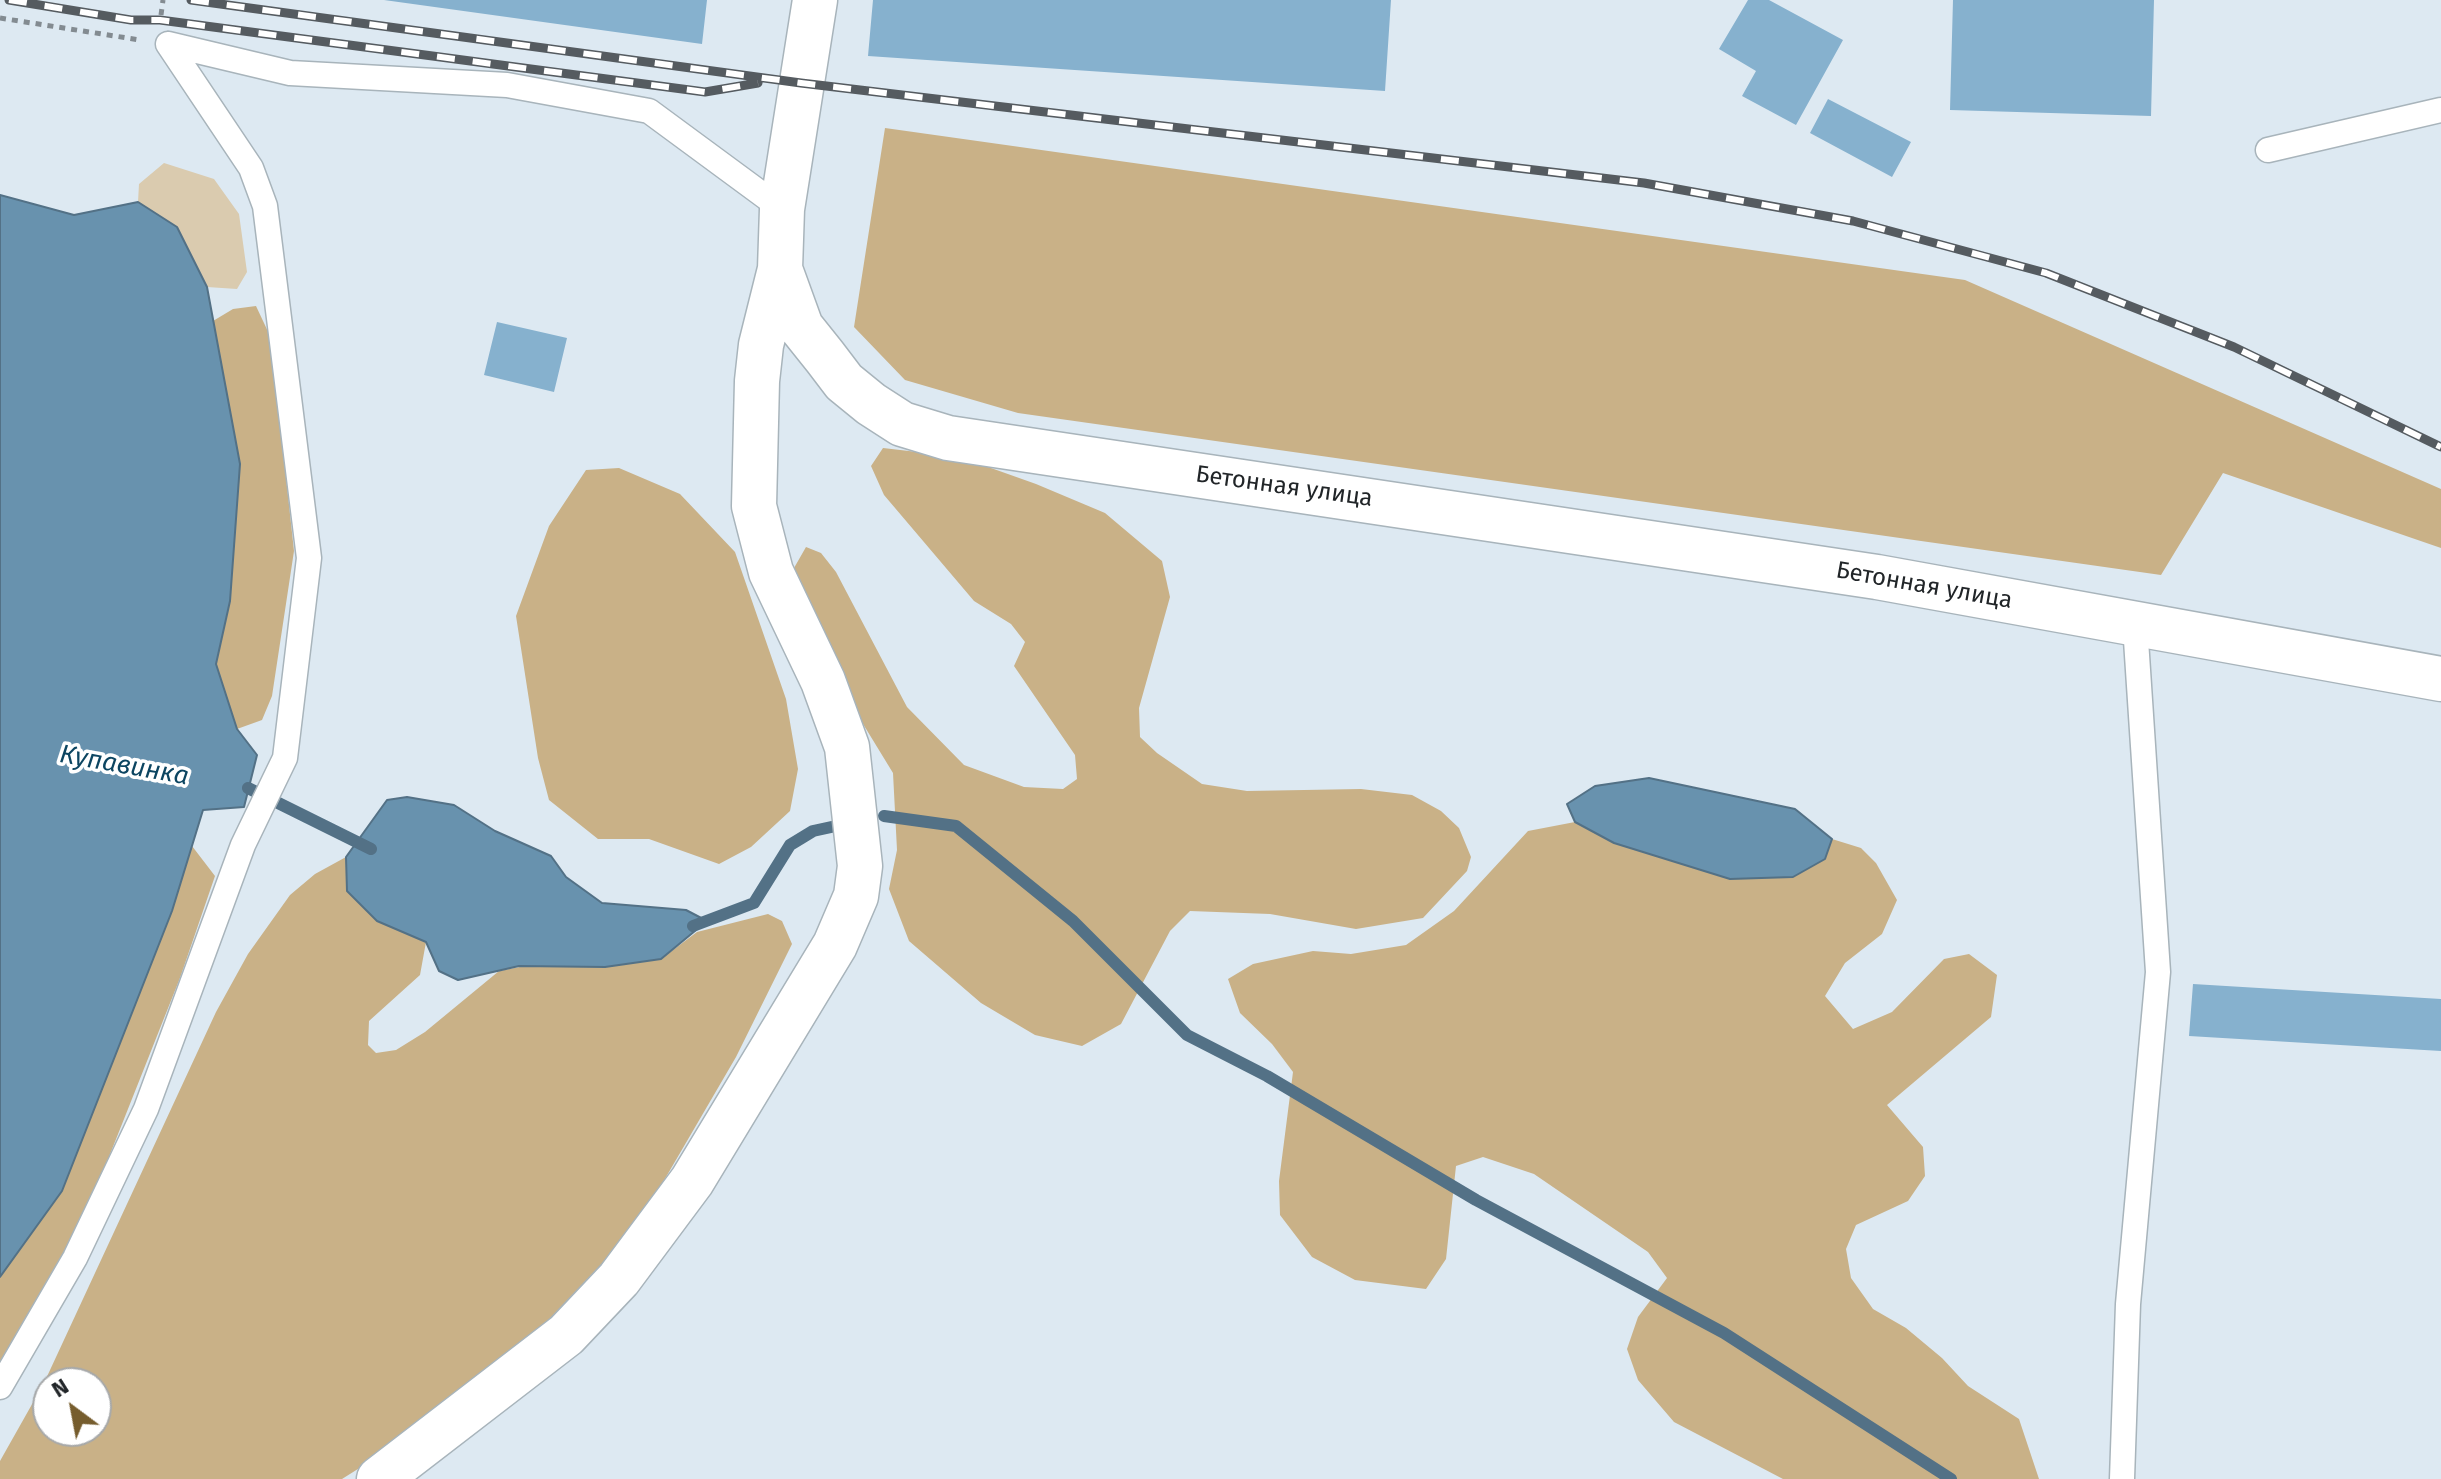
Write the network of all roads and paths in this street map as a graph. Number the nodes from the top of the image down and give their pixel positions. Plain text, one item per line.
1 (815, 0) edge
2 (0, 18) edge
3 (168, 44) junction
4 (2441, 110) edge
5 (2268, 150) dead end
6 (782, 209) junction
7 (780, 269) junction
8 (2135, 625) junction
9 (2441, 679) edge
10 (0, 1387) edge
11 (379, 1479) edge
12 (2122, 1479) edge

1 - 6 street, Бетонная улица
2 - 3 path
3 - 6 lane
3 - 10 lane
4 - 5 lane
6 - 7 street, Бетонная улица
7 - 8 street, Бетонная улица
7 - 11 street
8 - 9 street, Бетонная улица
8 - 12 lane

